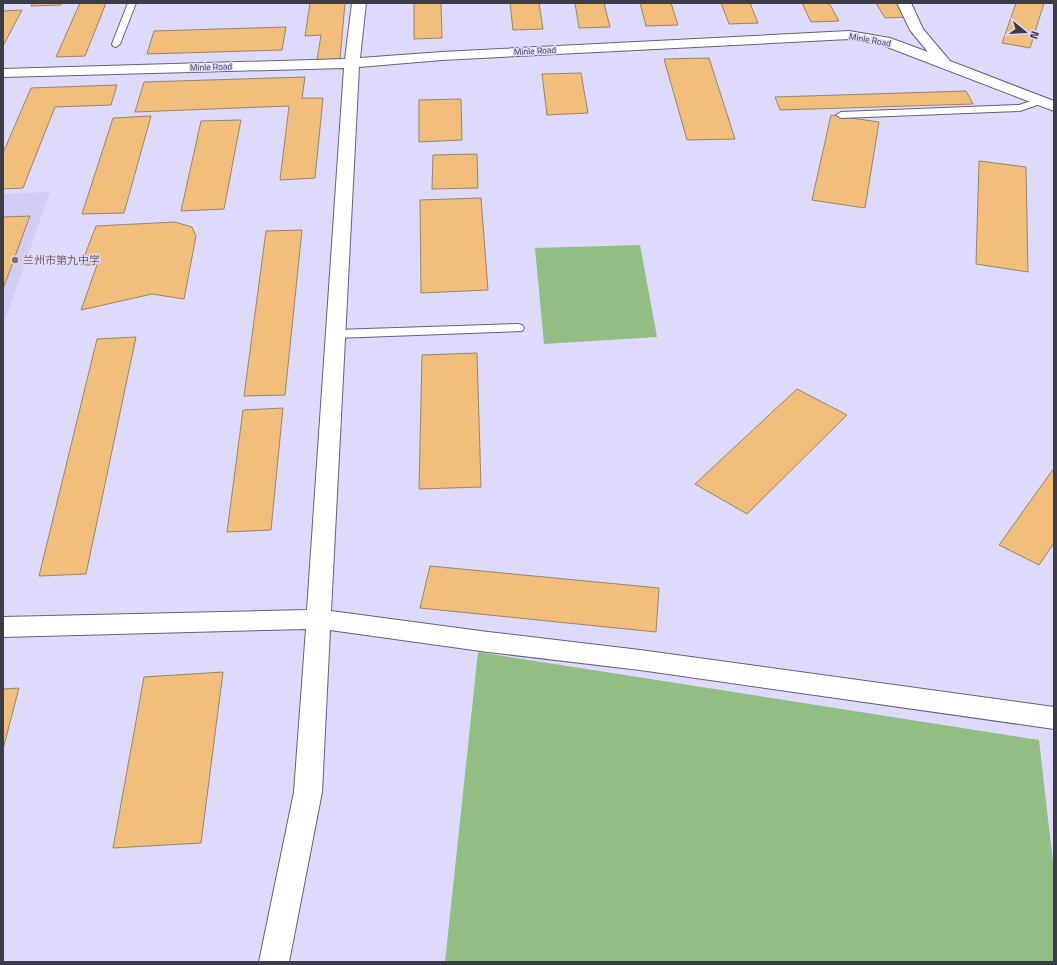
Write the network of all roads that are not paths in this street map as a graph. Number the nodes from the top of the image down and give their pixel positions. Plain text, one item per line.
1 (132, 3) edge
2 (359, 3) edge
3 (904, 3) edge
4 (116, 44) dead end
5 (352, 63) junction
6 (945, 64) junction
7 (3, 73) edge
8 (1040, 101) junction
9 (1054, 106) edge
10 (841, 115) dead end
11 (518, 328) dead end
12 (336, 334) junction
13 (318, 619) junction
14 (3, 627) edge
15 (1054, 718) edge
16 (274, 962) edge

1 - 4 lane
2 - 5 street
3 - 6 street
5 - 6 street, Minle Road
5 - 7 street, Minle Road
5 - 12 street
6 - 8 street, Minle Road
8 - 9 street, Minle Road
8 - 10 lane
11 - 12 lane
12 - 13 street
13 - 14 street
13 - 15 street
13 - 16 street

